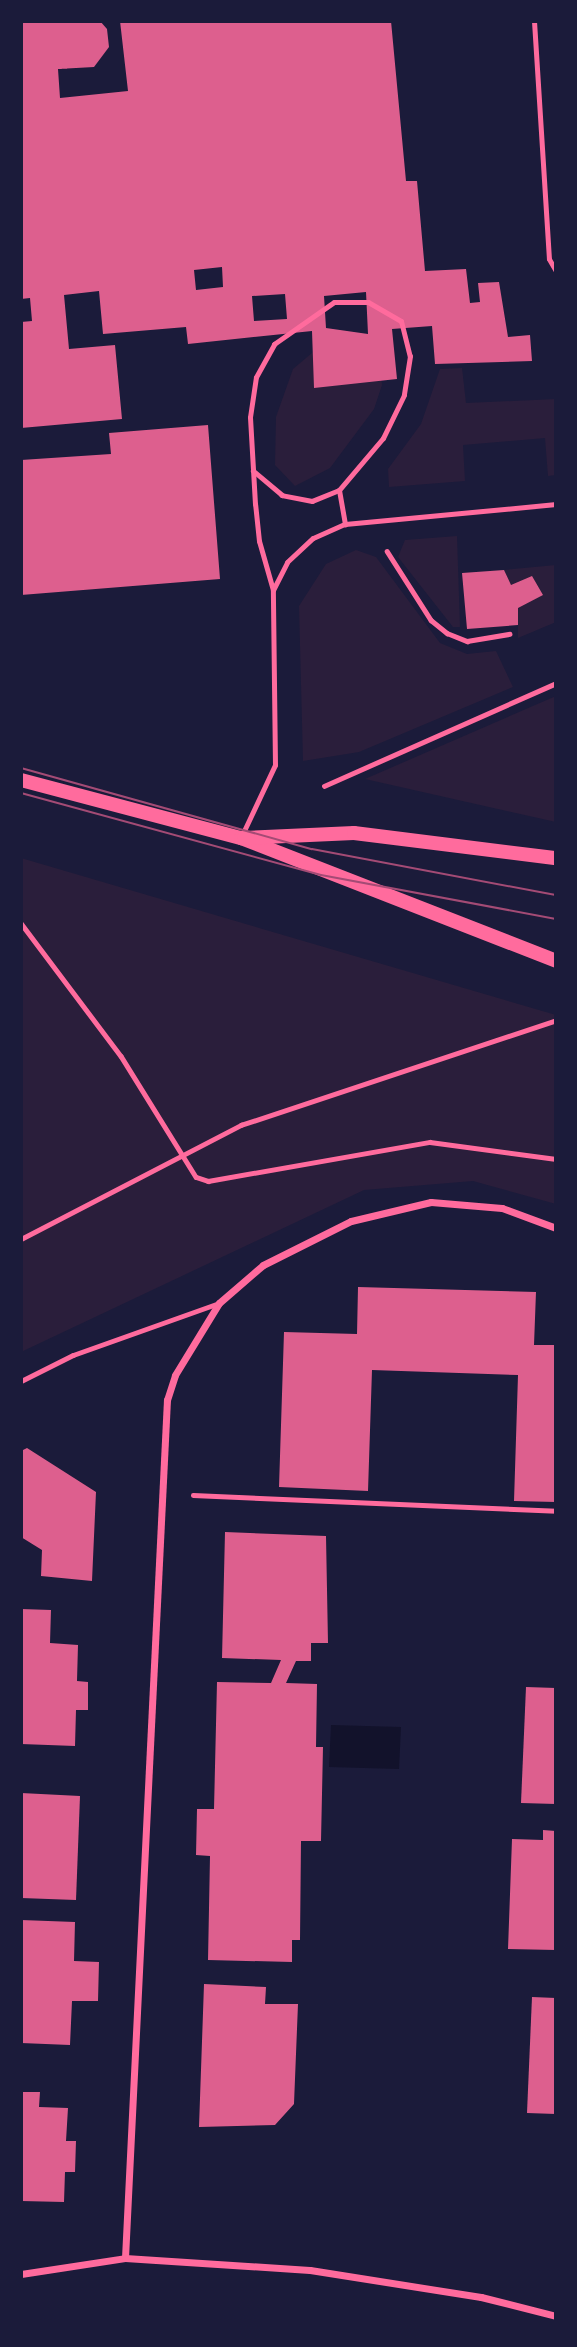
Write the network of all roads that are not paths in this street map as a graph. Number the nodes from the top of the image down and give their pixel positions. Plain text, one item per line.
1 (534, 21) edge
2 (556, 271) edge
3 (253, 471) junction
4 (339, 490) junction
5 (556, 504) edge
6 (345, 524) junction
7 (273, 590) junction
8 (21, 780) edge
9 (241, 838) junction
10 (556, 859) edge
11 (556, 961) edge
12 (556, 1228) edge
13 (219, 1303) junction
14 (21, 1381) edge
15 (125, 2258) junction
16 (21, 2274) edge
17 (556, 2316) edge

1 - 2 lane
3 - 4 lane
3 - 4 lane
3 - 7 lane
4 - 6 lane
5 - 6 lane
6 - 7 lane
7 - 9 lane
8 - 9 main road
9 - 10 main road
9 - 11 main road
12 - 13 street
13 - 14 lane
13 - 15 street
15 - 16 street
15 - 17 street

